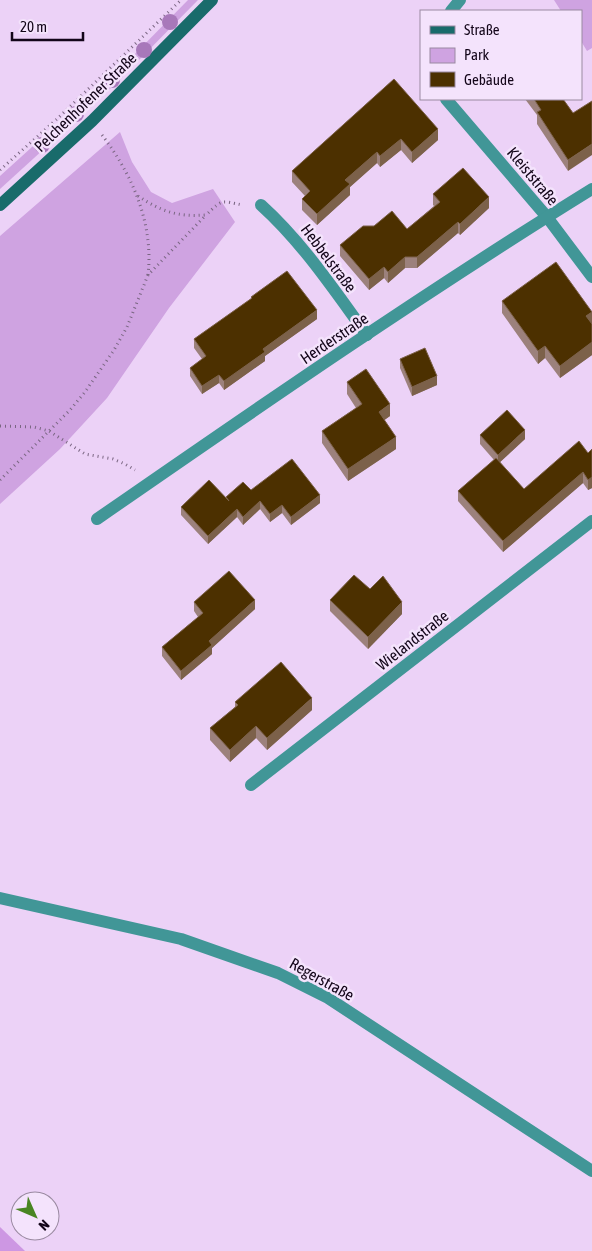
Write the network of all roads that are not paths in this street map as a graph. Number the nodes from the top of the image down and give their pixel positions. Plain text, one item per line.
1 (212, 0) edge
2 (460, 0) edge
3 (452, 10) edge
4 (447, 100) edge
5 (592, 189) edge
6 (0, 205) edge
7 (261, 205) road end
8 (546, 217) junction
9 (592, 278) edge
10 (367, 335) junction
11 (97, 518) dead end
12 (592, 520) edge
13 (251, 785) dead end
14 (0, 898) edge
15 (592, 1171) edge

1 - 6 main road, Pelchenhofener Straße
2 - 3 street
4 - 8 street, Kleiststraße
5 - 8 street, Herderstraße
7 - 10 street, Hebbelstraße
8 - 9 street, Kleiststraße
8 - 10 street, Herderstraße
10 - 11 street, Herderstraße
12 - 13 street, Wielandstraße
14 - 15 street, Regerstraße

